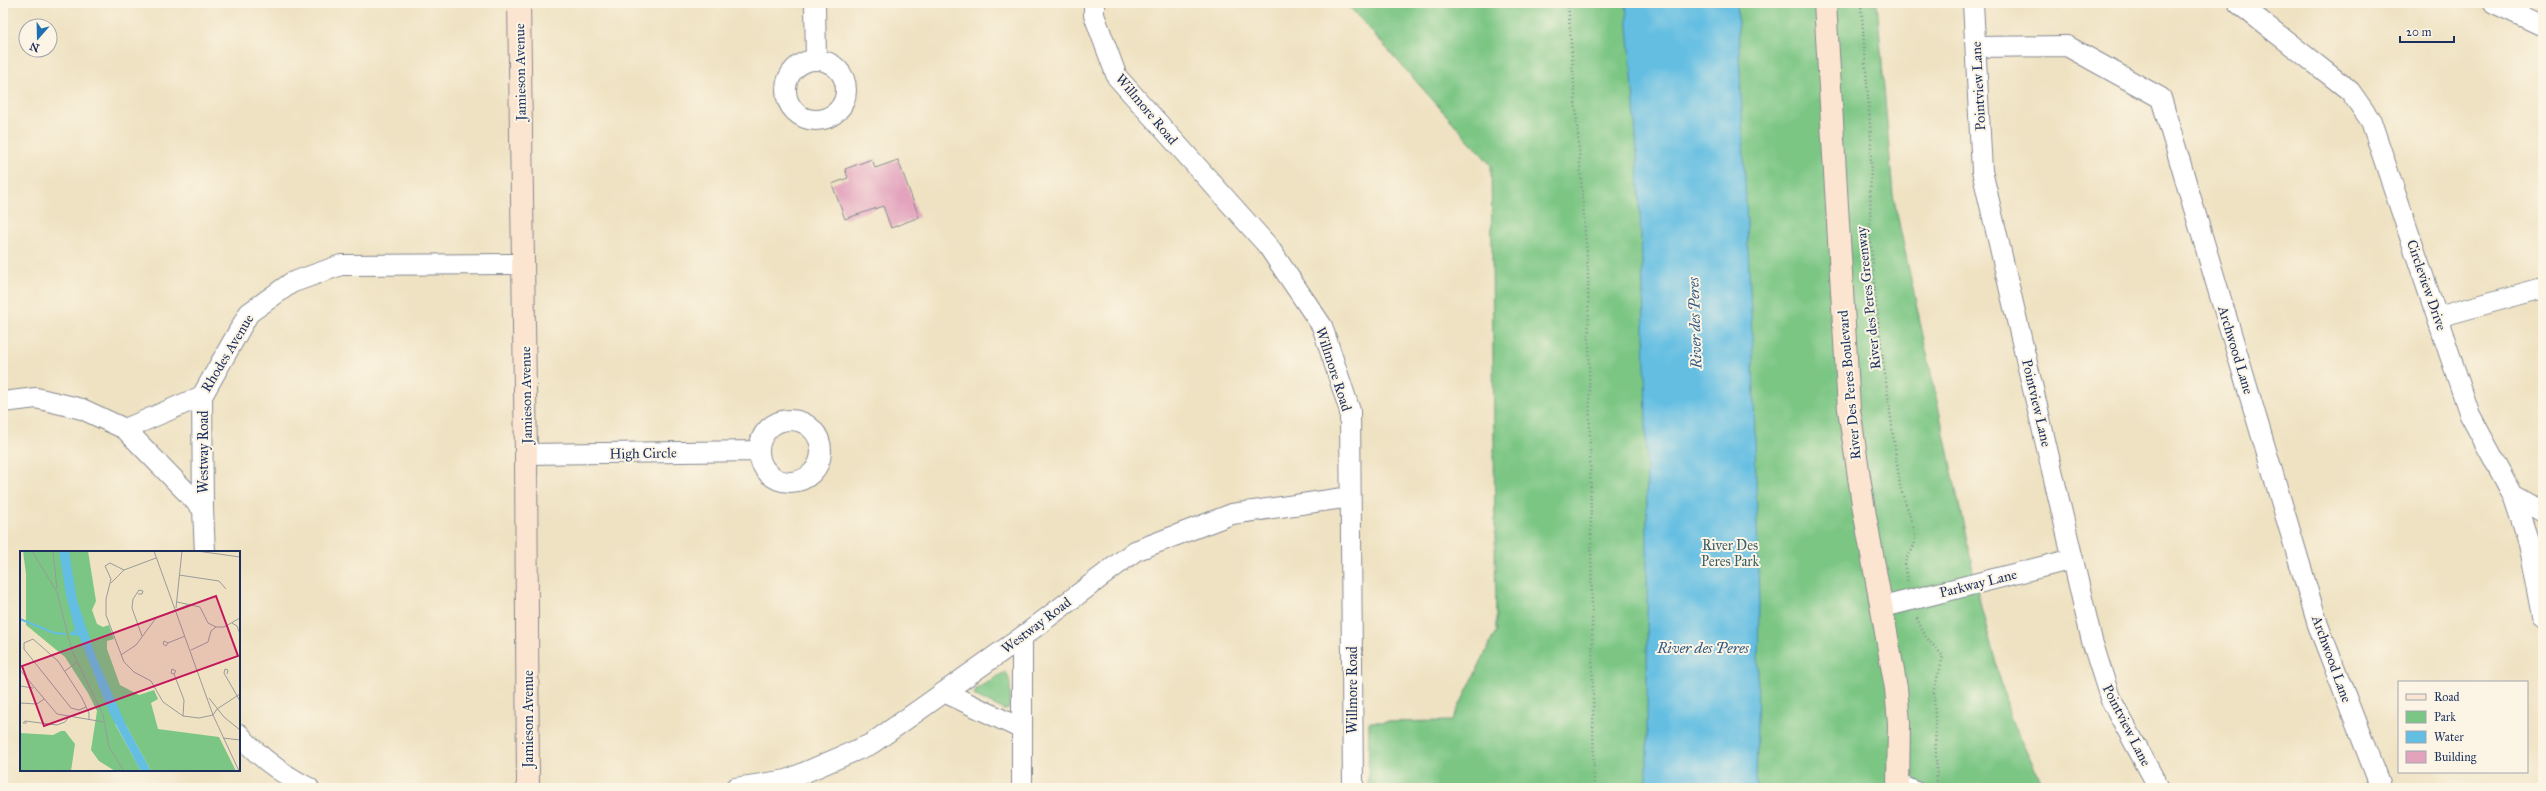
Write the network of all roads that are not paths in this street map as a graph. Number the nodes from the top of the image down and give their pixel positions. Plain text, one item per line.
1 (519, 3) edge
2 (815, 3) edge
3 (1094, 3) edge
4 (1825, 3) edge
5 (1973, 3) edge
6 (2238, 3) edge
7 (2494, 3) edge
8 (2543, 26) edge
9 (1976, 47) junction
10 (816, 60) dead end
11 (524, 264) junction
12 (2543, 290) edge
13 (2438, 317) junction
14 (202, 396) junction
15 (3, 402) edge
16 (125, 429) junction
17 (759, 451) dead end
18 (526, 454) junction
19 (2513, 495) junction
20 (1350, 498) junction
21 (203, 509) junction
22 (2543, 512) edge
23 (205, 551) edge
24 (2073, 559) junction
25 (1883, 608) junction
26 (2543, 616) edge
27 (1022, 637) junction
28 (944, 692) junction
29 (1022, 728) junction
30 (240, 735) edge
31 (1899, 783) edge
32 (309, 788) edge
33 (528, 788) edge
34 (735, 788) edge
35 (1022, 788) edge
36 (1353, 788) edge
37 (1920, 788) edge
38 (2159, 788) edge
39 (2381, 788) edge

1 - 11 main road, Jamieson Avenue
2 - 10 street
3 - 20 street, Willmore Road
4 - 25 main road, River Des Peres Boulevard
5 - 9 street, Pointview Lane
6 - 13 street, Circleview Drive
7 - 8 street
9 - 24 street, Pointview Lane
9 - 39 street, Archwood Lane
11 - 14 street, Rhodes Avenue
11 - 18 main road, Jamieson Avenue
12 - 13 street
13 - 19 street, Circleview Drive
14 - 16 street, Rhodes Avenue
14 - 21 street, Westway Road
15 - 16 street
16 - 21 street, Westway Road
17 - 18 street, High Circle
18 - 33 main road, Jamieson Avenue
19 - 22 street
19 - 26 street, Circleview Drive
20 - 27 street, Westway Road
20 - 36 street, Willmore Road
21 - 23 street, Westway Road
24 - 25 street, Parkway Lane
24 - 38 street, Pointview Lane
25 - 31 main road, River Des Peres Boulevard
27 - 28 street, Westway Road
27 - 29 street
28 - 29 street
28 - 34 street, Westway Road
29 - 35 street
30 - 32 street
31 - 37 lane

